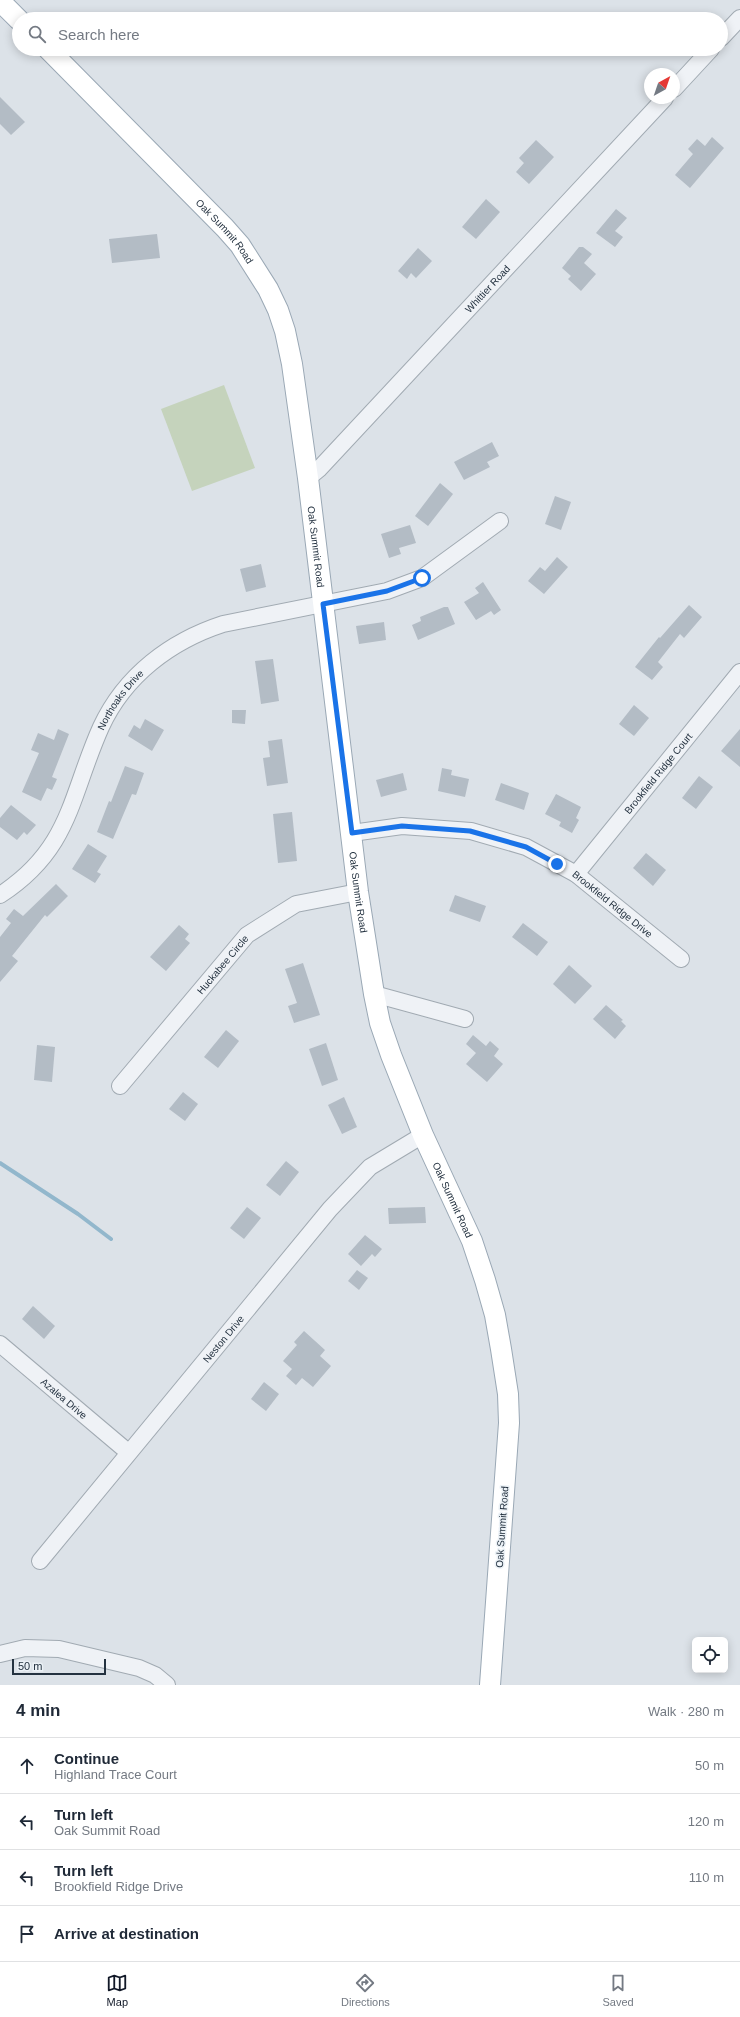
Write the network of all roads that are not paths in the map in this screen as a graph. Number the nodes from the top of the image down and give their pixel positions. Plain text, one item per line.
1 (0, 1) edge
2 (12, 13) edge
3 (740, 18) edge
4 (728, 31) edge
5 (55, 56) edge
6 (705, 56) edge
7 (680, 83) edge
8 (659, 104) edge
9 (308, 478) junction
10 (500, 521) dead end
11 (323, 604) junction
12 (740, 672) edge
13 (352, 833) junction
14 (576, 874) junction
15 (358, 892) junction
16 (0, 895) edge
17 (681, 960) dead end
18 (374, 994) junction
19 (465, 1019) dead end
20 (120, 1086) dead end
21 (423, 1135) junction
22 (0, 1344) edge
23 (128, 1452) junction
24 (40, 1561) dead end
25 (0, 1654) edge
26 (167, 1685) edge
27 (490, 1685) edge

1 - 2 main road
3 - 4 street
5 - 9 main road, Oak Summit Road
6 - 7 street
8 - 9 street, Whittier Road
9 - 11 main road, Oak Summit Road
10 - 11 street, Northoaks Drive
11 - 13 main road, Oak Summit Road
11 - 16 street, Northoaks Drive
12 - 14 street, Brookfield Ridge Court
13 - 14 street, Brookfield Ridge Drive
13 - 15 main road, Oak Summit Road
14 - 17 street, Brookfield Ridge Drive
15 - 18 main road, Oak Summit Road
15 - 20 street, Huckabee Circle
18 - 19 street
18 - 21 main road, Oak Summit Road
21 - 23 street, Neston Drive
21 - 27 main road, Oak Summit Road
22 - 23 street, Azalea Drive
23 - 24 street, Neston Drive
25 - 26 street

